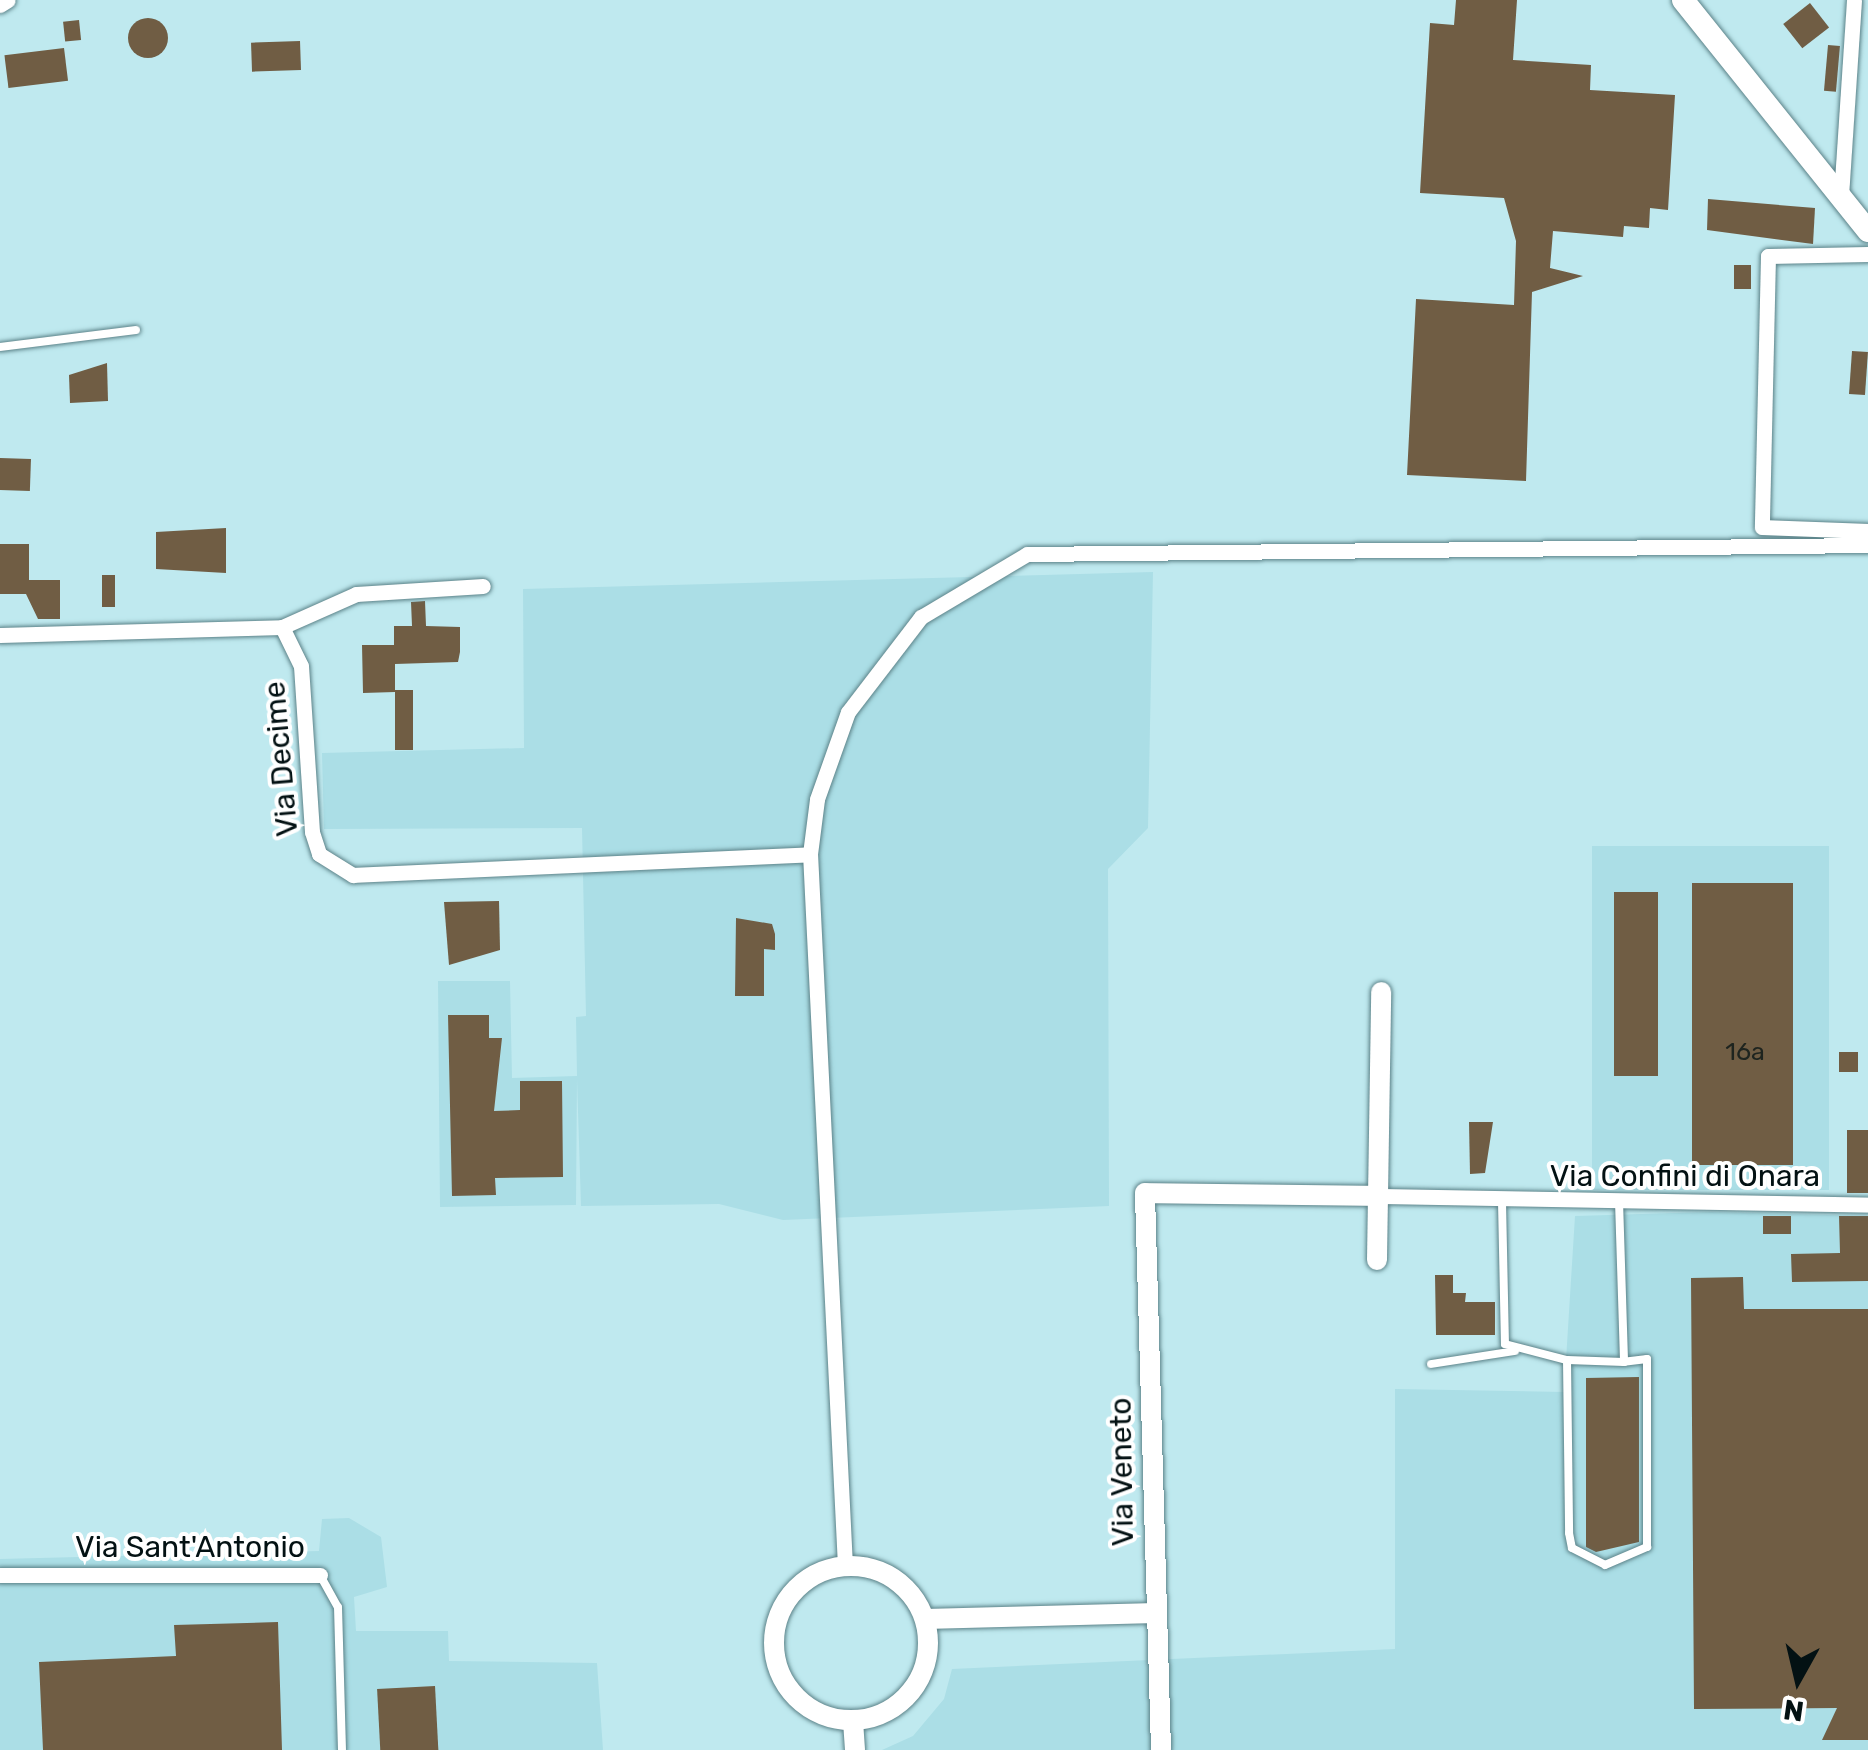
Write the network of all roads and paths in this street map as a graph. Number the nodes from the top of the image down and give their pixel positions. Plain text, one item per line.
1 (8, 0) edge
2 (1684, 0) edge
3 (1854, 0) edge
4 (0, 5) edge
5 (1840, 196) junction
6 (1868, 230) edge
7 (1868, 254) edge
8 (136, 330) dead end
9 (0, 348) edge
10 (1868, 532) edge
11 (1868, 545) edge
12 (483, 586) dead end
13 (282, 627) junction
14 (0, 635) edge
15 (810, 854) junction
16 (1381, 992) dead end
17 (1375, 1196) junction
18 (1620, 1201) junction
19 (1502, 1202) junction
20 (1868, 1205) edge
21 (1377, 1260) dead end
22 (1515, 1350) junction
23 (1566, 1360) junction
24 (1624, 1362) junction
25 (1430, 1364) dead end
26 (846, 1566) junction
27 (0, 1574) edge
28 (320, 1575) joint
29 (1156, 1613) junction
30 (925, 1618) junction
31 (853, 1721) junction
32 (342, 1750) edge
33 (855, 1750) edge
34 (1161, 1750) edge

1 - 4 street
2 - 5 main road
3 - 5 street
5 - 6 main road
7 - 10 street
8 - 9 lane
11 - 15 street
12 - 13 street
13 - 14 street
13 - 15 street, Via Decime
15 - 26 street
16 - 17 street
17 - 19 street, Via Confini di Onara
17 - 21 street
17 - 29 street, Via Veneto
18 - 19 street, Via Confini di Onara
18 - 20 street, Via Confini di Onara
18 - 24 lane
19 - 22 lane
22 - 23 lane
22 - 25 lane
23 - 24 lane
23 - 24 lane
26 - 30 street
26 - 31 street
27 - 28 street, Via Sant'Antonio
28 - 32 lane, Via Sant'Antonio
29 - 30 street
29 - 34 street, Via Veneto
30 - 31 street
31 - 33 street

